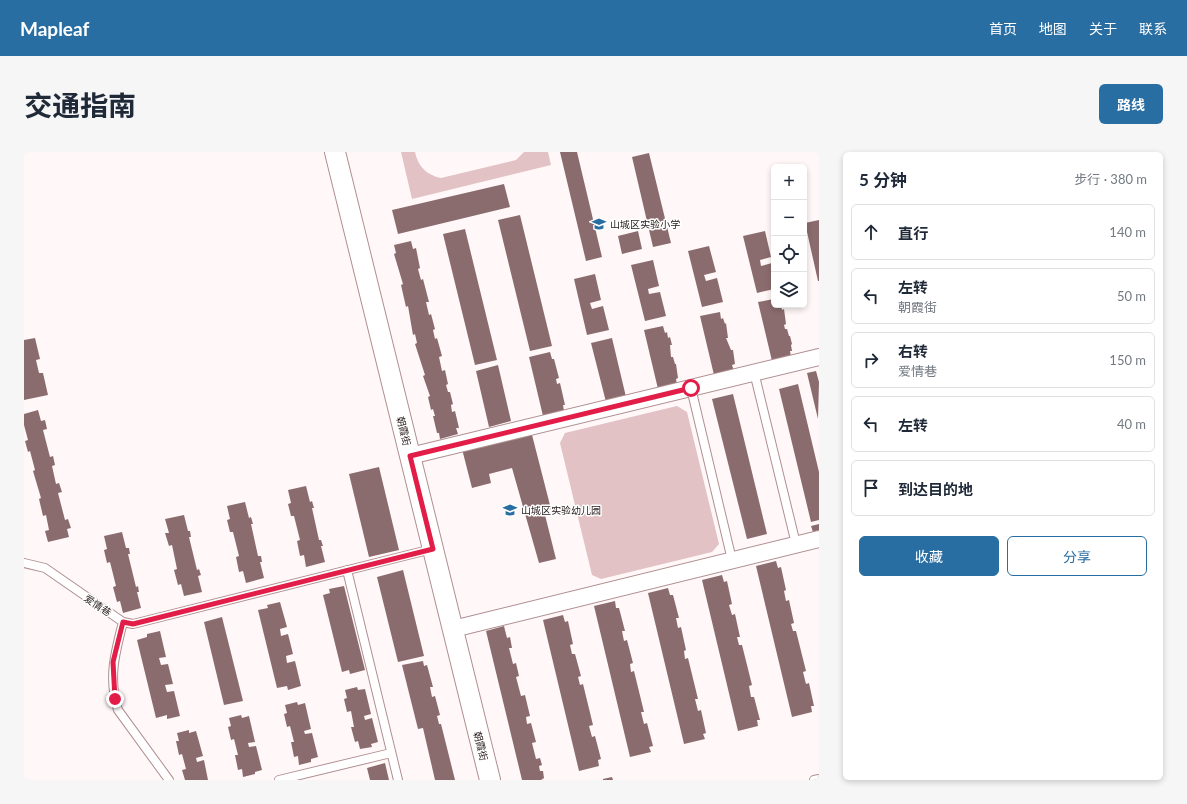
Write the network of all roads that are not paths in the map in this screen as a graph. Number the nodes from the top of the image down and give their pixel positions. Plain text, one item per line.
1 (335, 152) edge
2 (819, 357) edge
3 (754, 372) junction
4 (691, 388) junction
5 (410, 456) junction
6 (819, 539) edge
7 (796, 544) junction
8 (433, 549) junction
9 (732, 560) junction
10 (24, 563) edge
11 (347, 570) junction
12 (123, 622) junction
13 (453, 629) junction
14 (391, 753) junction
15 (819, 779) edge
16 (169, 780) edge
17 (279, 780) edge
18 (398, 780) edge
19 (490, 780) edge
20 (814, 780) edge

1 - 5 street, 朝霞街
2 - 3 street
3 - 4 street
3 - 7 lane
4 - 5 street
4 - 9 lane
5 - 8 street, 朝霞街
6 - 7 street
7 - 9 street
8 - 11 lane
8 - 13 street, 朝霞街
9 - 13 street
10 - 12 lane, 爱情巷
11 - 12 lane
11 - 14 lane
12 - 16 lane
13 - 19 street, 朝霞街
14 - 17 lane
14 - 18 lane
15 - 20 lane

